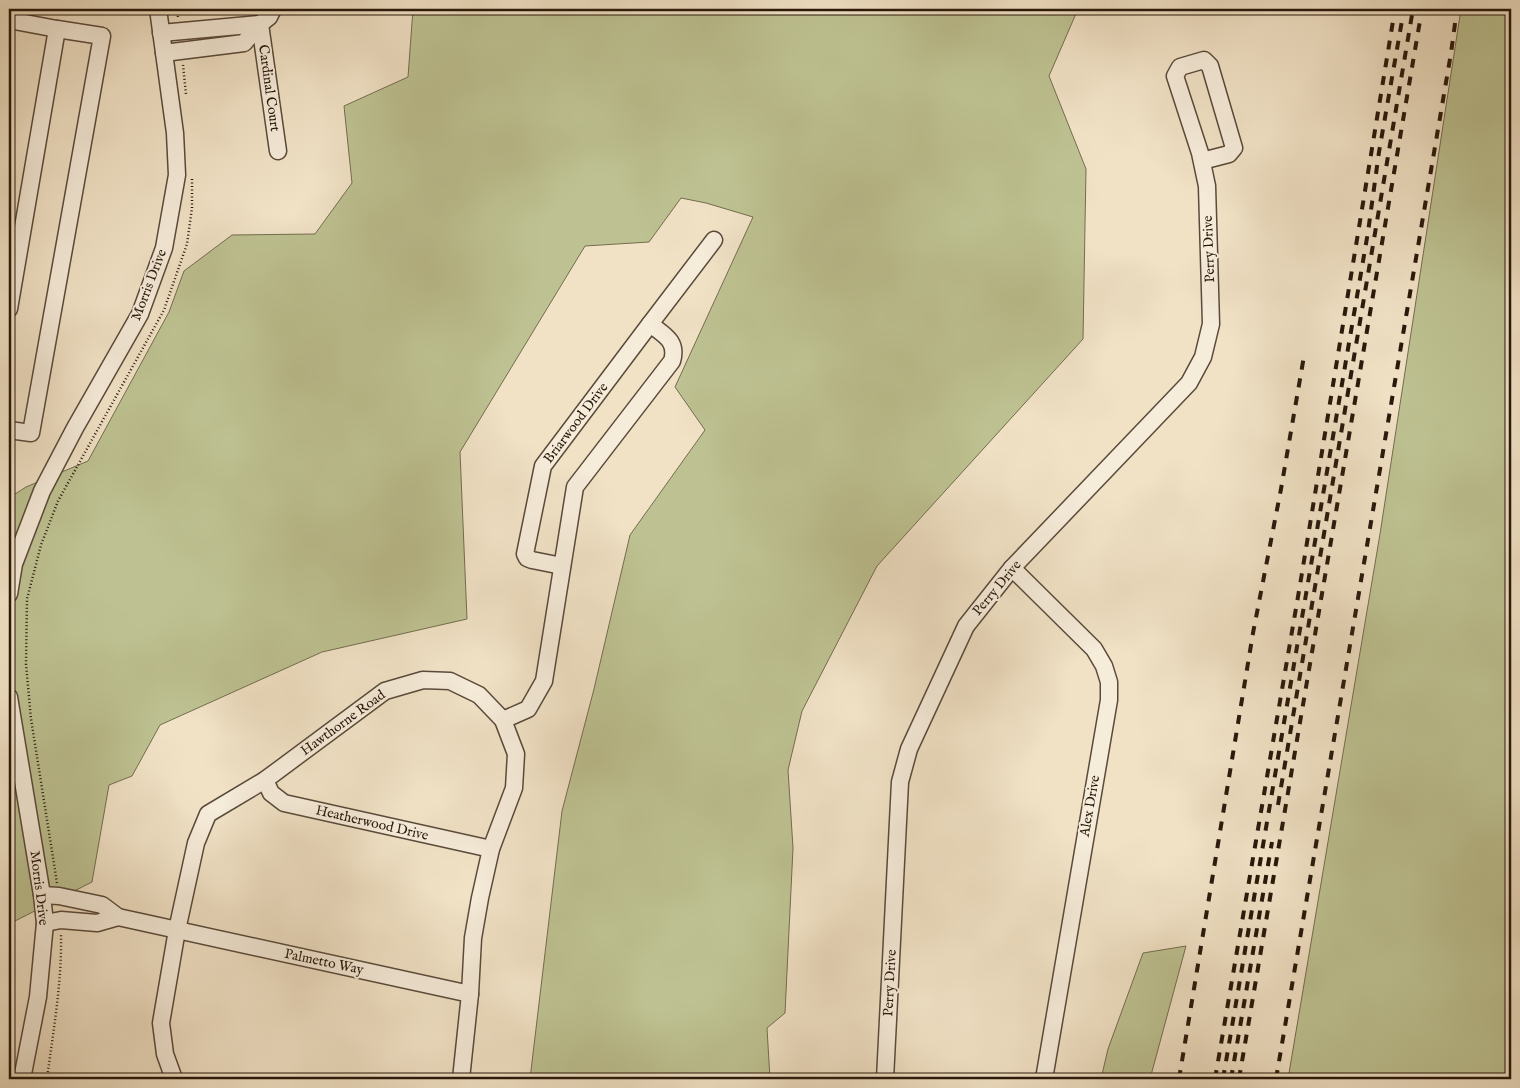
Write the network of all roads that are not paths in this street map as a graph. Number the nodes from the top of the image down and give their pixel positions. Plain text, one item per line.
1 (158, 9) edge
2 (273, 9) edge
3 (9, 20) edge
4 (260, 24) junction
5 (57, 29) junction
6 (161, 33) junction
7 (164, 54) junction
8 (278, 151) dead end
9 (1201, 157) junction
10 (714, 240) dead end
11 (9, 309) edge
12 (650, 324) junction
13 (9, 430) edge
14 (562, 566) junction
15 (1012, 568) junction
16 (9, 594) edge
17 (9, 697) edge
18 (503, 720) junction
19 (265, 780) junction
20 (491, 850) junction
21 (42, 895) junction
22 (118, 917) junction
23 (53, 922) junction
24 (178, 930) junction
25 (470, 994) junction
26 (22, 1079) edge
27 (174, 1079) edge
28 (461, 1079) edge
29 (885, 1079) edge
30 (1044, 1079) edge

1 - 6 street, Morris Drive
2 - 4 street
3 - 5 street
4 - 6 street
4 - 7 street
4 - 8 street, Cardinal Court
5 - 11 street
5 - 13 street
6 - 7 street, Morris Drive
7 - 16 street, Morris Drive
9 - 9 street, Perry Drive
9 - 15 street, Perry Drive
10 - 12 street, Briarwood Drive
12 - 14 street
12 - 14 street, Briarwood Drive
14 - 18 street
15 - 29 street, Perry Drive
15 - 30 street, Alex Drive
17 - 21 street, Morris Drive
18 - 19 street, Hawthorne Road
18 - 20 street, Hawthorne Road
19 - 20 street, Heatherwood Drive
19 - 24 street, Hawthorne Road
20 - 25 street, Hawthorne Road
21 - 22 street
21 - 23 street, Morris Drive
22 - 23 street
22 - 24 street
23 - 26 street, Morris Drive
24 - 25 street, Palmetto Way
24 - 27 street, Hawthorne Road
25 - 28 street, Hawthorne Road

